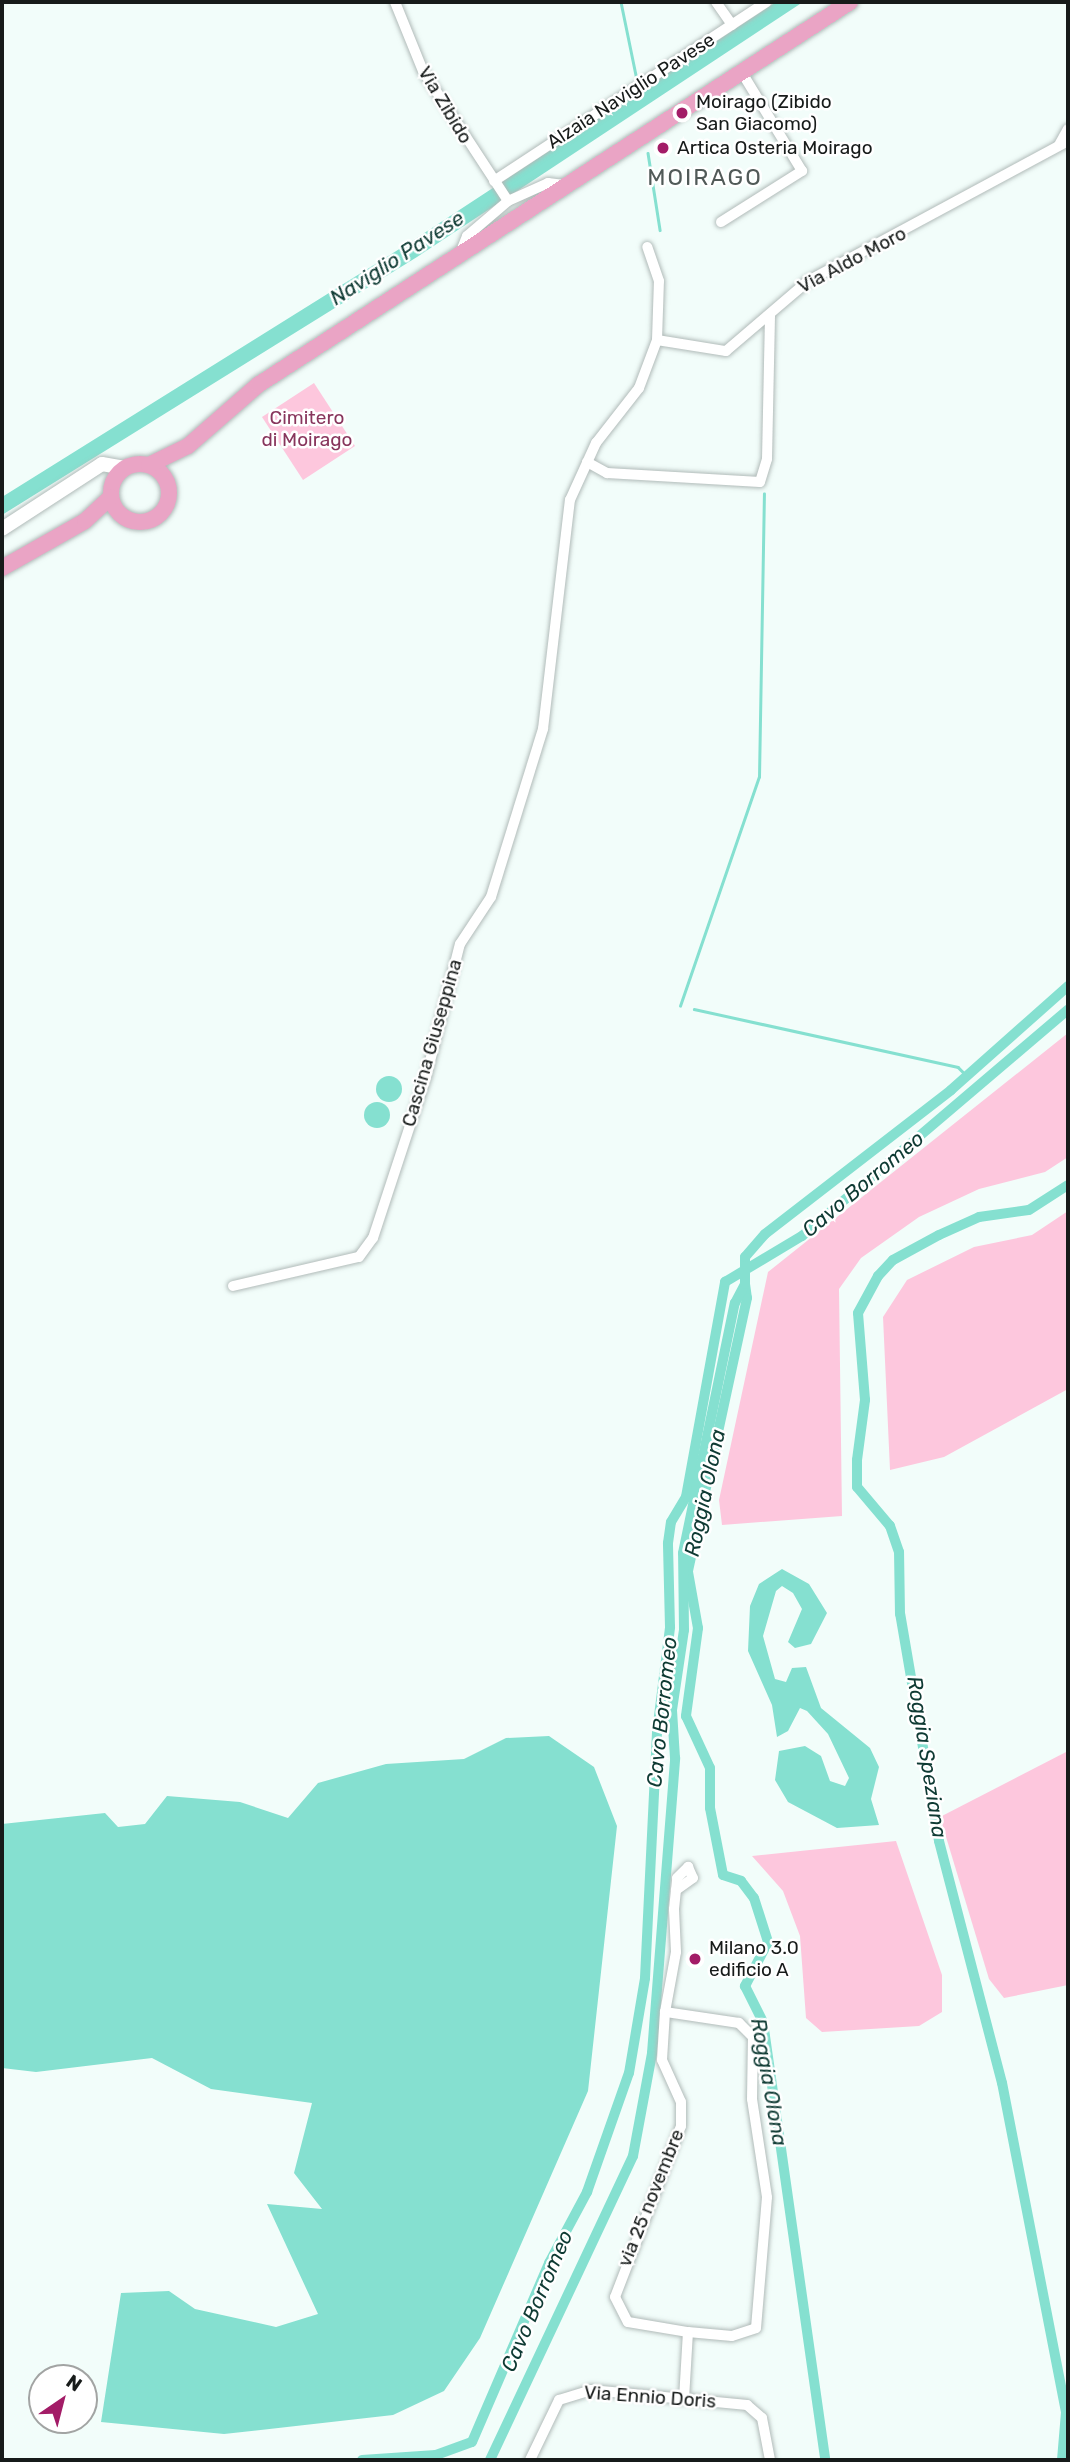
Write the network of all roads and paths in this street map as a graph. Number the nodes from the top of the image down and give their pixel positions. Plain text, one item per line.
1 (396, 2) edge
2 (716, 2) edge
3 (767, 2) edge
4 (850, 2) edge
5 (732, 25) junction
6 (741, 71) junction
7 (1068, 129) edge
8 (1068, 141) edge
9 (1052, 153) junction
10 (494, 181) junction
11 (564, 185) junction
12 (508, 201) junction
13 (721, 222) dead end
14 (647, 247) dead end
15 (461, 252) junction
16 (769, 315) junction
17 (657, 340) junction
18 (188, 446) junction
19 (587, 462) junction
20 (149, 466) junction
21 (125, 468) junction
22 (167, 484) junction
23 (111, 497) junction
24 (123, 517) junction
25 (2, 529) edge
26 (64, 534) junction
27 (2, 568) edge
28 (233, 1286) dead end
29 (676, 1890) dead end
30 (665, 2012) junction
31 (688, 2332) junction
32 (684, 2399) junction
33 (530, 2460) edge
34 (770, 2460) edge

1 - 10 street, Via Zibido
2 - 5 street
3 - 5 street, Alzaia Naviglio Pavese
4 - 6 main road
5 - 10 street, Alzaia Naviglio Pavese
6 - 11 main road
6 - 13 street
7 - 9 street, Via Aldo Moro
8 - 9 street, Via Aldo Moro
9 - 16 street, Via Aldo Moro
10 - 12 street, Via Zibido
11 - 12 street
11 - 15 main road
12 - 15 street
14 - 17 street
15 - 18 main road
16 - 17 street, Via Aldo Moro
16 - 19 street
17 - 19 street, Cascina Giuseppina
18 - 20 main road
18 - 22 main road
19 - 28 street, Cascina Giuseppina
20 - 21 main road
20 - 22 main road
21 - 23 main road
21 - 25 main road
22 - 24 main road
23 - 24 main road
23 - 26 main road
24 - 26 main road
26 - 27 main road
29 - 30 street, via 25 novembre
30 - 31 street, via 25 novembre
30 - 31 street, via 25 novembre
31 - 32 street
32 - 33 street, Via Ennio Doris
32 - 34 street, Via Ennio Doris

